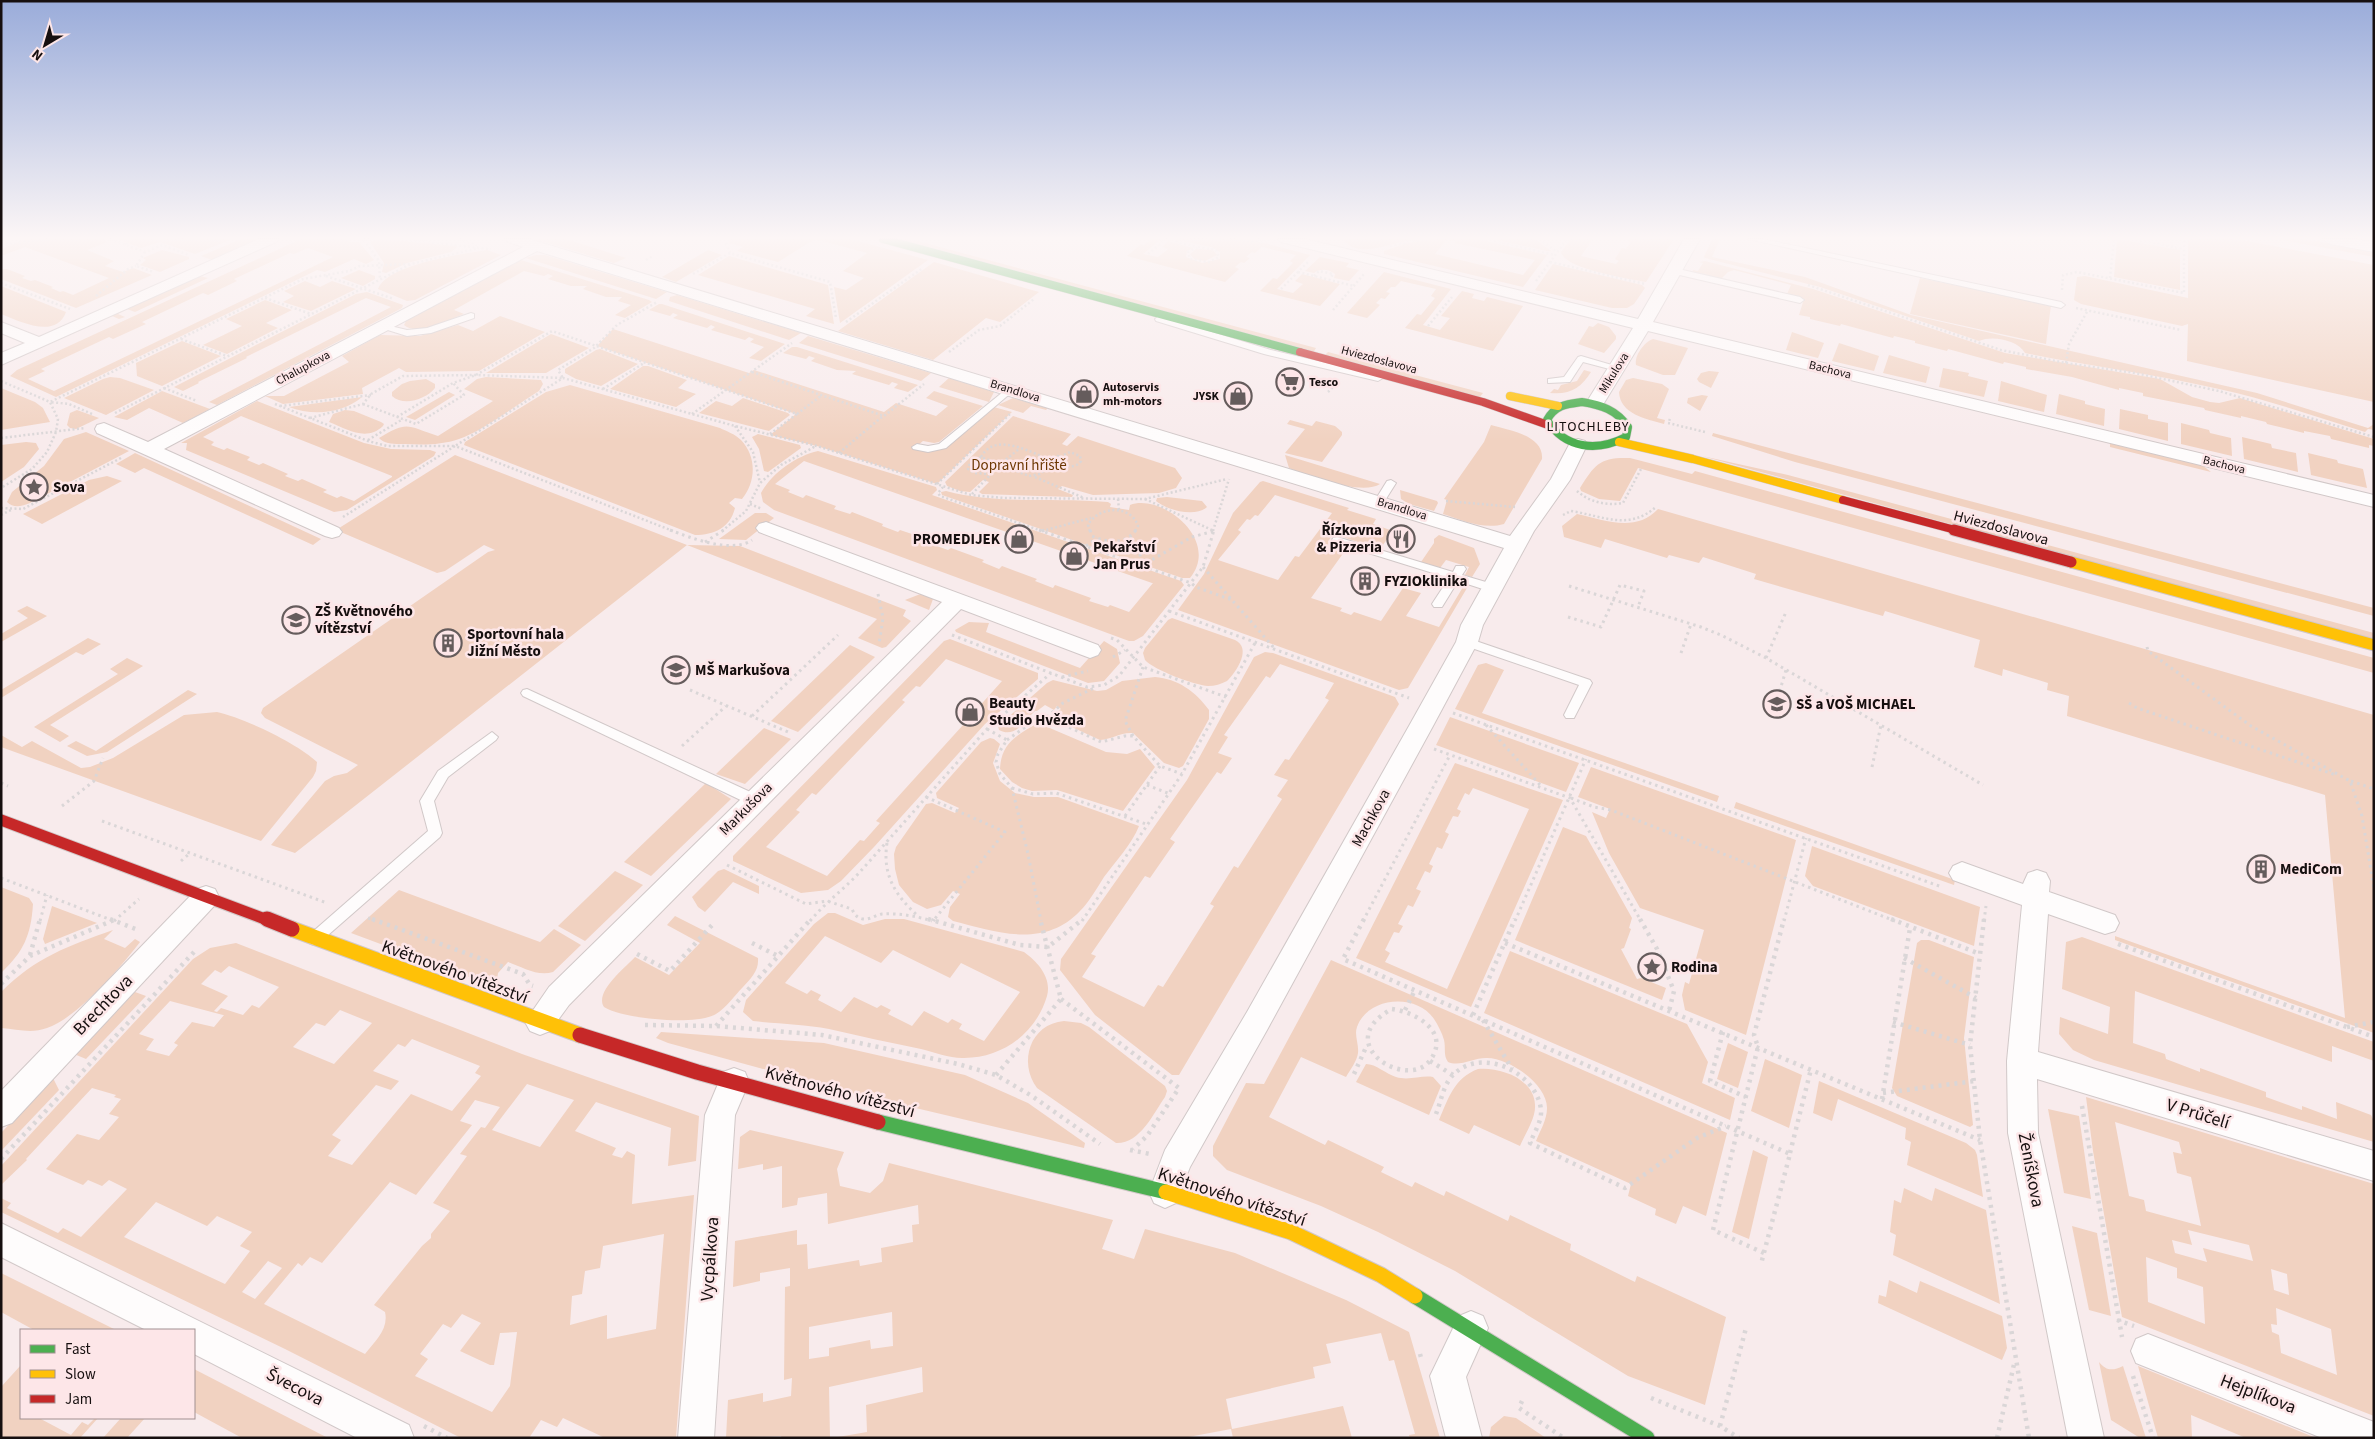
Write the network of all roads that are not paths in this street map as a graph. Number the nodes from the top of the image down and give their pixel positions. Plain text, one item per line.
1 (121, 306) edge
2 (416, 306) edge
3 (733, 306) edge
4 (1129, 306) edge
5 (1175, 306) edge
6 (1566, 306) edge
7 (1654, 306) edge
8 (471, 316) dead end
9 (1643, 325) junction
10 (1, 326) edge
11 (382, 326) junction
12 (40, 343) junction
13 (1325, 346) dead end
14 (1, 360) edge
15 (1617, 368) junction
16 (1551, 381) dead end
17 (1008, 390) junction
18 (1500, 393) dead end
19 (1595, 403) junction
20 (1558, 406) junction
21 (99, 421) road end
22 (1548, 424) junction
23 (1627, 424) junction
24 (1640, 429) dead end
25 (1619, 442) junction
26 (1578, 445) junction
27 (146, 447) junction
28 (917, 447) dead end
29 (1391, 484) dead end
30 (2374, 501) edge
31 (1379, 502) junction
32 (766, 528) dead end
33 (328, 530) road end
34 (1337, 540) dead end
35 (1516, 545) junction
36 (1458, 573) junction
37 (1492, 588) junction
38 (956, 600) junction
39 (1438, 604) dead end
40 (1467, 642) junction
41 (2374, 645) edge
42 (1090, 650) dead end
43 (527, 693) dead end
44 (1570, 715) dead end
45 (492, 736) dead end
46 (754, 800) junction
47 (1, 820) edge
48 (1962, 873) dead end
49 (2037, 890) junction
50 (206, 897) junction
51 (2105, 923) dead end
52 (314, 939) junction
53 (540, 1022) junction
54 (2022, 1061) junction
55 (734, 1082) junction
56 (1, 1113) edge
57 (2374, 1166) edge
58 (1165, 1192) junction
59 (1, 1239) edge
60 (1471, 1328) junction
61 (180, 1329) edge
62 (195, 1337) edge
63 (2134, 1355) road end
64 (396, 1438) edge
65 (696, 1438) edge
66 (1464, 1438) edge
67 (1647, 1438) edge
68 (2086, 1438) edge
69 (2368, 1438) edge

1 - 12 street
2 - 11 street, Chalupkova
3 - 17 street, Brandlova
4 - 22 street, Hviezdoslavova
5 - 13 street, Hviezdoslavova
6 - 9 street, Bachova
7 - 9 street, Mikulova
8 - 11 lane
9 - 15 street, Mikulova
9 - 30 street, Bachova
10 - 12 street
11 - 27 street, Chalupkova
12 - 14 street
15 - 16 lane
15 - 19 street, Mikulova
17 - 28 lane
17 - 31 street, Brandlova
18 - 20 street
19 - 20 street
19 - 23 street
20 - 22 street
21 - 27 street
22 - 26 street, Hviezdoslavova
23 - 24 street
23 - 25 street
25 - 26 street, Hviezdoslavova
25 - 41 street, Hviezdoslavova
26 - 35 street, Machkova
27 - 33 street
29 - 31 lane
31 - 35 street, Brandlova
32 - 38 street
34 - 36 lane
35 - 37 street, Machkova
36 - 37 lane
36 - 39 lane
37 - 40 street, Machkova
38 - 42 street
38 - 46 street, Markušova
40 - 44 lane
40 - 58 street, Machkova
43 - 46 lane
45 - 52 lane
46 - 53 street, Markušova
47 - 50 street, Květnového vítězství
48 - 49 street
49 - 51 street
49 - 54 street, Ženíškova
50 - 52 street, Květnového vítězství
50 - 56 street, Brechtova
52 - 53 street, Květnového vítězství
53 - 55 street, Květnového vítězství
54 - 57 street, V Průčelí
54 - 68 street, Ženíškova
55 - 58 street, Květnového vítězství
55 - 65 street, Vycpálkova
58 - 60 street, Květnového vítězství
59 - 61 street
60 - 66 street
60 - 67 street, Květnového vítězství
62 - 64 street, Švecova
63 - 69 street, Hejplíkova

